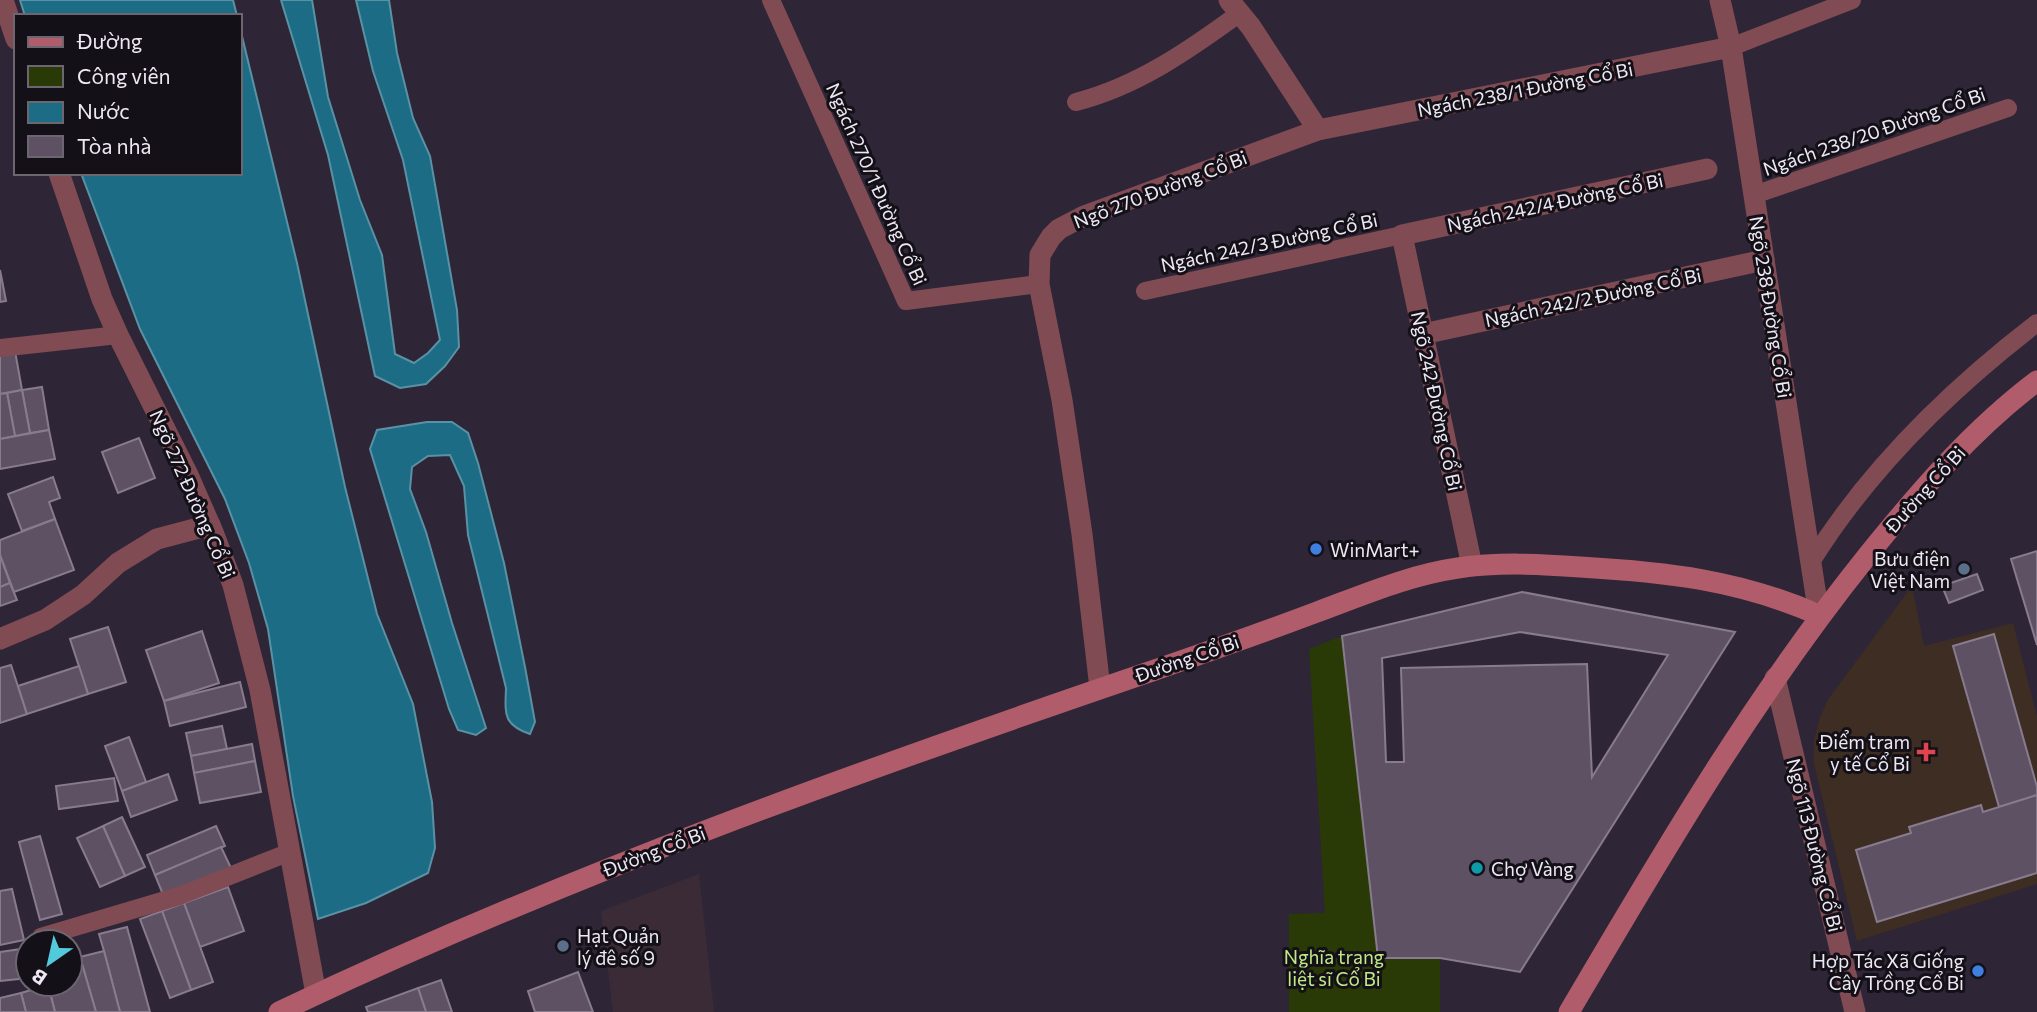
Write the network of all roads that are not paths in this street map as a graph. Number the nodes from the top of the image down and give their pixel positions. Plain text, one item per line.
1 (3, 0) edge
2 (771, 0) edge
3 (1720, 0) edge
4 (1852, 0) edge
5 (1234, 7) edge
6 (14, 34) edge
7 (1731, 47) junction
8 (1076, 102) dead end
9 (2008, 108) dead end
10 (1318, 130) junction
11 (1707, 169) dead end
12 (60, 175) edge
13 (1754, 195) junction
14 (1402, 235) junction
15 (1764, 260) junction
16 (1039, 284) junction
17 (1144, 290) dead end
18 (2037, 323) edge
19 (1423, 334) junction
20 (118, 335) junction
21 (0, 348) edge
22 (2037, 381) edge
23 (210, 525) junction
24 (1811, 562) junction
25 (1472, 566) junction
26 (1819, 615) junction
27 (0, 639) edge
28 (1775, 678) junction
29 (1100, 688) junction
30 (290, 852) junction
31 (71, 928) edge
32 (316, 994) junction
33 (279, 1012) edge
34 (1569, 1012) edge
35 (1855, 1012) edge

1 - 6 street
2 - 16 lane, Ngách 270/1 Đường Cổ Bi
3 - 7 street, Ngõ 238 Đường Cổ Bi
4 - 7 lane
5 - 8 lane
5 - 10 street
7 - 10 street, Ngách 238/1 Đường Cổ Bi
7 - 13 street, Ngõ 238 Đường Cổ Bi
9 - 13 lane, Ngách 238/20 Đường Cổ Bi
10 - 16 street, Ngõ 270 Đường Cổ Bi
11 - 14 street, Ngách 242/4 Đường Cổ Bi
12 - 20 street, Ngõ 272 Đường Cổ Bi
13 - 15 street, Ngõ 238 Đường Cổ Bi
14 - 17 lane, Ngách 242/3 Đường Cổ Bi
14 - 19 street, Ngõ 242 Đường Cổ Bi
15 - 19 street, Ngách 242/2 Đường Cổ Bi
15 - 24 street, Ngõ 238 Đường Cổ Bi
16 - 29 street, Ngõ 270 Đường Cổ Bi
18 - 24 lane
19 - 25 street, Ngõ 242 Đường Cổ Bi
20 - 21 lane
20 - 23 street, Ngõ 272 Đường Cổ Bi
22 - 26 street, Đường Cổ Bi
23 - 27 street
23 - 30 street, Ngõ 272 Đường Cổ Bi
24 - 26 street, Ngõ 238 Đường Cổ Bi
25 - 26 street, Đường Cổ Bi
25 - 29 street, Đường Cổ Bi
26 - 28 street
28 - 34 street
28 - 35 street, Ngõ 113 Đường Cổ Bi
29 - 32 street, Đường Cổ Bi
30 - 31 lane
30 - 32 street, Ngõ 272 Đường Cổ Bi
32 - 33 street, Đường Cổ Bi

